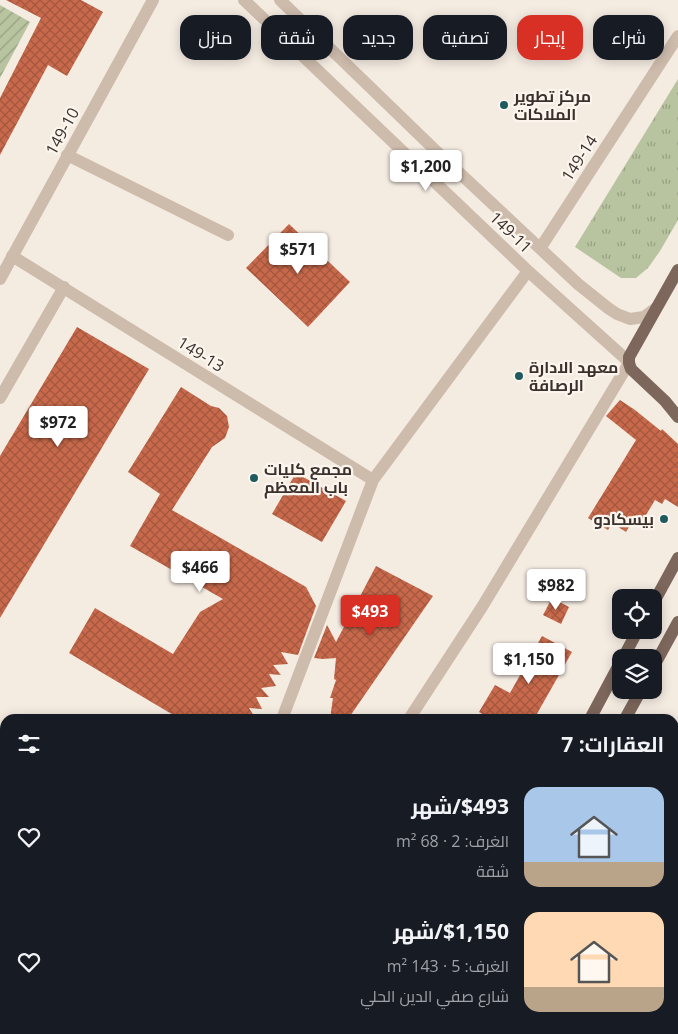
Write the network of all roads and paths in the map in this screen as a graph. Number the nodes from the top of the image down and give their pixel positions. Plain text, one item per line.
1 (153, 0) edge
2 (244, 0) edge
3 (280, 0) edge
4 (678, 36) edge
5 (67, 156) junction
6 (228, 235) dead end
7 (541, 248) junction
8 (12, 256) junction
9 (528, 270) junction
10 (678, 270) edge
11 (0, 279) edge
12 (64, 288) junction
13 (656, 308) junction
14 (628, 362) junction
15 (652, 388) junction
16 (0, 398) edge
17 (678, 404) edge
18 (678, 417) edge
19 (373, 480) junction
20 (678, 558) edge
21 (661, 589) edge
22 (678, 622) edge
23 (662, 651) edge
24 (612, 678) edge
25 (636, 699) edge
26 (284, 714) edge
27 (412, 714) edge
28 (593, 714) edge
29 (628, 714) edge

1 - 5 street, 149-10
2 - 9 street, 149-11
3 - 7 street, 149-11
4 - 7 street, 149-14
5 - 6 street
5 - 8 street, 149-10
7 - 13 street, 149-11
8 - 11 street, 149-10
8 - 12 street, 149-13
9 - 14 street, 149-11
9 - 19 street
10 - 13 main road
12 - 16 street
12 - 19 street, 149-13
13 - 14 main road
14 - 15 main road
14 - 27 street
15 - 17 main road
15 - 18 main road
19 - 26 street
20 - 21 main road
22 - 23 main road
24 - 28 main road
25 - 29 main road

